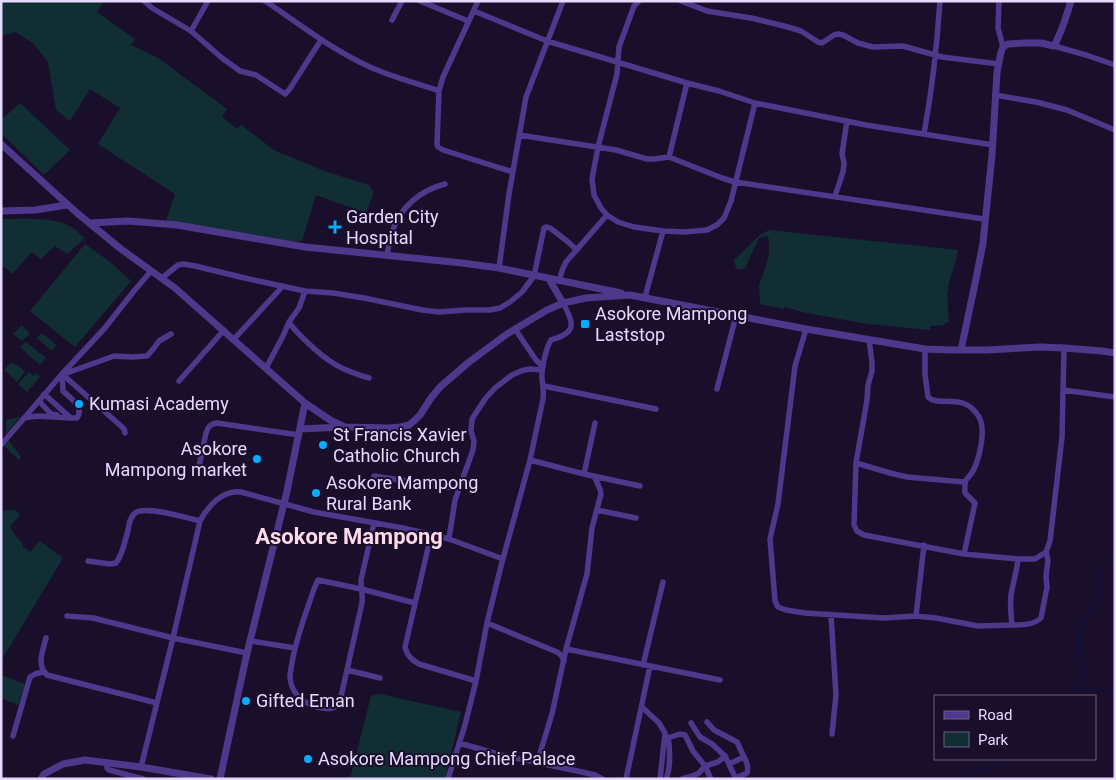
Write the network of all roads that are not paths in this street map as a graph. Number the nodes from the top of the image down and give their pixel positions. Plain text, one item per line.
1 (144, 1) edge
2 (208, 1) edge
3 (265, 1) edge
4 (402, 1) edge
5 (420, 1) edge
6 (478, 1) edge
7 (562, 1) edge
8 (639, 1) edge
9 (681, 1) edge
10 (940, 1) edge
11 (999, 1) edge
12 (1071, 1) edge
13 (474, 11) junction
14 (392, 20) dead end
15 (468, 21) junction
16 (191, 31) junction
17 (321, 40) junction
18 (548, 41) junction
19 (1054, 46) junction
20 (1003, 48) junction
21 (936, 56) junction
22 (618, 62) junction
23 (999, 64) junction
24 (1115, 65) edge
25 (687, 83) junction
26 (439, 91) junction
27 (995, 95) junction
28 (755, 103) junction
29 (848, 121) junction
30 (1115, 130) edge
31 (519, 134) junction
32 (924, 134) junction
33 (1, 144) edge
34 (993, 145) junction
35 (598, 147) junction
36 (669, 157) junction
37 (513, 172) junction
38 (736, 182) junction
39 (445, 184) dead end
40 (835, 196) junction
41 (67, 205) junction
42 (1, 211) edge
43 (607, 215) junction
44 (984, 219) junction
45 (90, 224) junction
46 (663, 231) junction
47 (577, 250) junction
48 (387, 255) junction
49 (499, 268) junction
50 (152, 271) junction
51 (534, 276) junction
52 (162, 278) junction
53 (549, 279) junction
54 (559, 281) junction
55 (283, 286) junction
56 (305, 291) junction
57 (630, 294) junction
58 (644, 297) junction
59 (563, 303) junction
60 (736, 316) junction
61 (289, 322) junction
62 (514, 329) junction
63 (806, 329) junction
64 (224, 330) junction
65 (171, 334) dead end
66 (234, 339) junction
67 (869, 340) junction
68 (925, 348) junction
69 (1064, 348) junction
70 (961, 350) junction
71 (1115, 353) edge
72 (266, 368) junction
73 (543, 368) junction
74 (62, 374) junction
75 (369, 378) dead end
76 (179, 381) dead end
77 (54, 384) junction
78 (544, 386) junction
79 (717, 389) dead end
80 (1063, 390) junction
81 (63, 391) junction
82 (44, 394) junction
83 (1115, 397) edge
84 (39, 401) junction
85 (305, 403) junction
86 (656, 409) dead end
87 (24, 418) junction
88 (71, 418) junction
89 (595, 423) dead end
90 (345, 427) junction
91 (299, 432) junction
92 (124, 433) dead end
93 (1, 445) edge
94 (530, 460) junction
95 (856, 463) junction
96 (198, 471) dead end
97 (584, 474) junction
98 (374, 476) dead end
99 (594, 476) junction
100 (964, 482) junction
101 (640, 486) dead end
102 (459, 489) junction
103 (284, 503) junction
104 (597, 510) junction
105 (636, 518) dead end
106 (200, 522) junction
107 (374, 523) junction
108 (431, 535) junction
109 (449, 539) junction
110 (924, 545) junction
111 (1046, 552) junction
112 (964, 554) junction
113 (503, 559) junction
114 (1018, 559) junction
115 (88, 561) dead end
116 (663, 582) dead end
117 (361, 588) junction
118 (415, 603) junction
119 (831, 615) junction
120 (67, 616) dead end
121 (916, 616) junction
122 (487, 623) junction
123 (1012, 626) junction
124 (46, 638) dead end
125 (173, 638) junction
126 (251, 641) junction
127 (295, 648) junction
128 (566, 649) junction
129 (247, 653) junction
130 (564, 661) junction
131 (643, 665) junction
132 (650, 666) junction
133 (347, 670) junction
134 (43, 672) junction
135 (380, 678) dead end
136 (720, 680) dead end
137 (476, 681) junction
138 (157, 703) junction
139 (642, 707) junction
140 (707, 722) dead end
141 (691, 723) dead end
142 (695, 731) junction
143 (832, 734) dead end
144 (685, 735) junction
145 (12, 736) dead end
146 (667, 736) junction
147 (459, 743) junction
148 (666, 751) junction
149 (725, 756) junction
150 (744, 757) junction
151 (107, 763) junction
152 (537, 763) junction
153 (729, 764) junction
154 (705, 766) junction
155 (140, 767) junction
156 (41, 779) edge
157 (143, 779) edge
158 (211, 779) edge
159 (220, 779) edge
160 (448, 779) edge
161 (602, 779) edge
162 (626, 779) edge
163 (660, 779) edge
164 (666, 779) edge
165 (682, 779) edge
166 (711, 779) edge
167 (736, 779) edge

1 - 16 street
2 - 16 street
3 - 17 street
4 - 14 street
5 - 15 street
6 - 13 street
7 - 18 street
8 - 22 street
9 - 21 street
10 - 21 street
11 - 20 street
12 - 19 street
13 - 15 street
13 - 18 street
15 - 26 street
16 - 17 street
17 - 26 street
18 - 22 street
18 - 31 street
19 - 20 street
19 - 24 street
20 - 23 street
21 - 23 street
21 - 32 street
22 - 25 street
22 - 35 street
23 - 27 street
25 - 28 street
25 - 36 street
26 - 37 street
27 - 30 street
27 - 34 street
28 - 29 street
28 - 38 street
29 - 32 street
29 - 40 street
31 - 35 street
31 - 37 street
32 - 34 street
33 - 41 street
34 - 44 street
35 - 36 street
35 - 43 street
36 - 38 street
37 - 49 street
38 - 40 street
38 - 46 street
39 - 48 street
40 - 44 street
41 - 42 street
41 - 45 street
43 - 46 street
43 - 47 street
44 - 70 street
45 - 48 street
45 - 50 street
46 - 58 street
47 - 51 street
47 - 54 street
48 - 49 street
49 - 51 street
50 - 52 street
50 - 74 street
51 - 53 street
51 - 56 street
52 - 55 street
52 - 64 street
53 - 54 street
53 - 59 street
54 - 57 street
55 - 56 street
55 - 66 street
56 - 61 street
57 - 58 street
57 - 59 street
58 - 60 street
59 - 62 street
59 - 73 street
60 - 63 street
60 - 79 street
61 - 72 street
61 - 75 street
62 - 73 street
62 - 90 street
63 - 67 street
63 - 119 street
64 - 66 street
64 - 76 street
65 - 74 street
66 - 72 street
67 - 68 street
67 - 95 street
68 - 70 street
68 - 100 street
69 - 70 street
69 - 71 street
69 - 80 street
72 - 85 street
73 - 78 street
73 - 102 street
74 - 77 street
74 - 81 street
74 - 92 street
77 - 81 street
77 - 82 street
78 - 86 street
78 - 94 street
80 - 83 street
80 - 111 street
81 - 88 street
82 - 84 street
82 - 88 street
84 - 87 street
84 - 88 street
85 - 90 street
85 - 91 street
87 - 88 street
87 - 93 street
89 - 97 street
90 - 91 street
91 - 96 street
91 - 103 street
94 - 97 street
94 - 113 street
95 - 100 street
95 - 110 street
97 - 99 street
98 - 102 street
99 - 101 street
99 - 104 street
100 - 112 street
102 - 109 street
103 - 106 street
103 - 107 street
103 - 126 street
104 - 105 street
104 - 128 street
106 - 115 street
106 - 125 street
107 - 108 street
107 - 117 street
108 - 109 street
108 - 118 street
109 - 113 street
110 - 112 street
110 - 121 street
111 - 114 street
111 - 123 street
112 - 114 street
113 - 122 street
114 - 123 street
116 - 131 street
117 - 118 street
117 - 127 street
117 - 133 street
118 - 137 street
119 - 121 street
119 - 143 street
120 - 125 street
121 - 123 street
122 - 130 street
122 - 137 street
124 - 134 street
125 - 129 street
125 - 138 street
126 - 127 street
126 - 129 street
127 - 133 street
128 - 130 street
128 - 131 street
129 - 159 street
130 - 152 street
131 - 132 street
132 - 136 street
132 - 139 street
133 - 135 street
134 - 138 street
134 - 145 street
137 - 147 street
138 - 155 street
139 - 146 street
139 - 162 street
140 - 150 street
141 - 142 street
142 - 144 street
142 - 149 street
144 - 146 street
144 - 154 street
146 - 148 street
147 - 152 street
147 - 160 street
148 - 163 street
148 - 164 street
149 - 153 street
149 - 154 street
150 - 153 street
150 - 167 street
151 - 155 street
151 - 156 street
151 - 157 street
152 - 161 street
153 - 167 street
154 - 165 street
154 - 166 street
155 - 158 street

